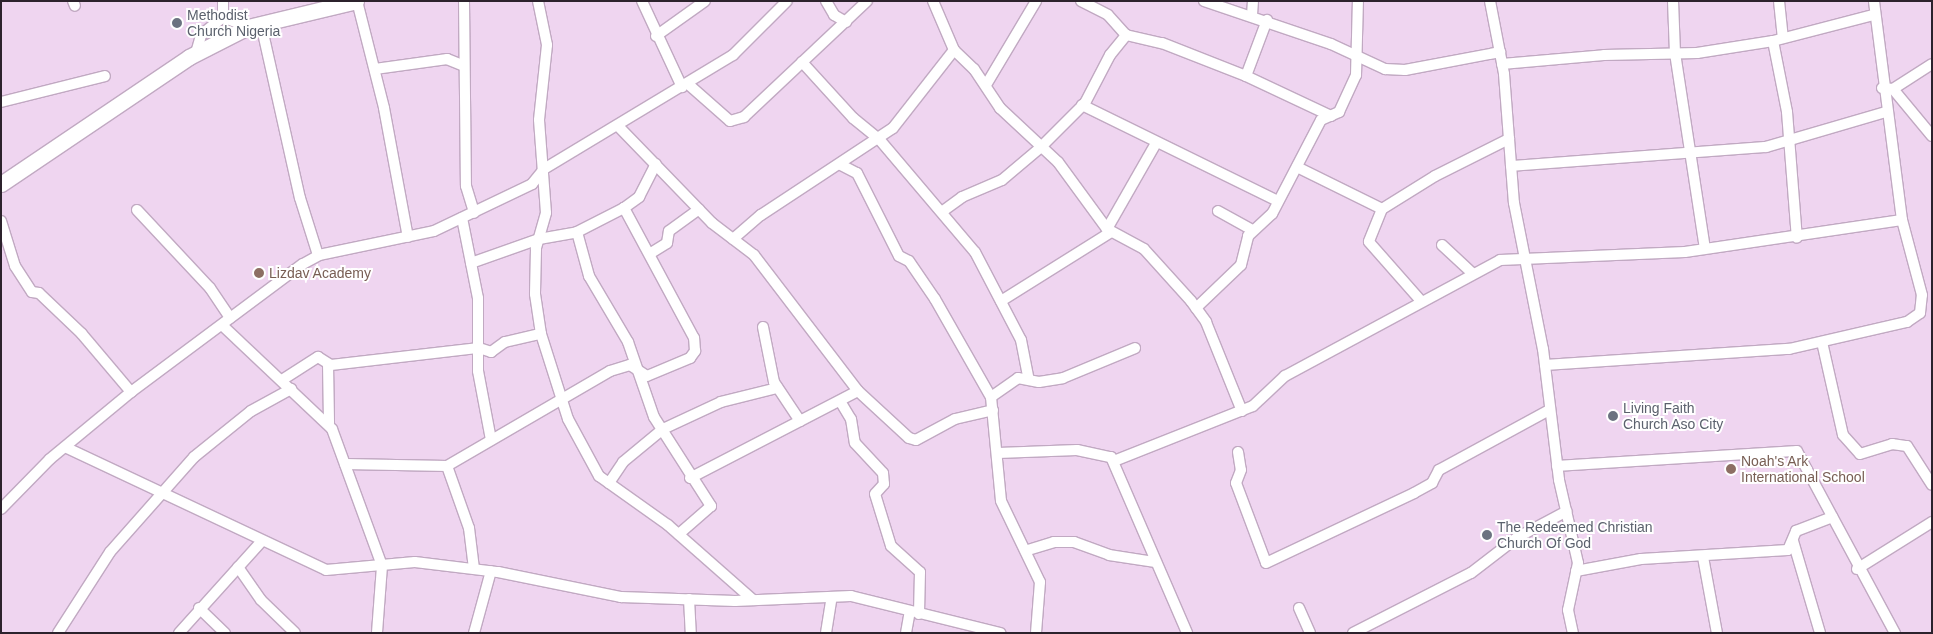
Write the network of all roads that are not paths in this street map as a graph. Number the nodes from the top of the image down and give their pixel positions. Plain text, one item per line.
1 (224, 1) edge
2 (357, 1) edge
3 (464, 1) edge
4 (538, 1) edge
5 (642, 1) edge
6 (705, 1) edge
7 (787, 1) edge
8 (826, 1) edge
9 (867, 1) edge
10 (933, 1) edge
11 (1036, 1) edge
12 (1081, 1) edge
13 (1204, 1) edge
14 (1253, 1) edge
15 (1358, 1) edge
16 (1490, 1) edge
17 (1673, 1) edge
18 (1779, 1) edge
19 (1874, 1) edge
20 (1252, 14) junction
21 (834, 15) junction
22 (1873, 15) junction
23 (223, 17) junction
24 (1267, 20) junction
25 (846, 22) junction
26 (255, 25) junction
27 (836, 32) junction
28 (1126, 35) junction
29 (656, 36) junction
30 (1784, 38) junction
31 (1772, 41) junction
32 (954, 50) junction
33 (1500, 52) junction
34 (1675, 53) junction
35 (196, 54) junction
36 (1357, 54) junction
37 (802, 62) junction
38 (1502, 64) junction
39 (1932, 64) edge
40 (462, 65) junction
41 (1374, 65) junction
42 (374, 69) junction
43 (1356, 75) junction
44 (105, 76) dead end
45 (1246, 76) junction
46 (986, 85) junction
47 (685, 86) junction
48 (1888, 88) junction
49 (1, 102) edge
50 (1082, 105) junction
51 (1886, 112) junction
52 (1331, 116) junction
53 (620, 126) junction
54 (1932, 136) edge
55 (879, 139) junction
56 (1509, 139) junction
57 (1791, 140) junction
58 (1156, 143) junction
59 (1040, 148) junction
60 (862, 151) junction
61 (1692, 155) junction
62 (656, 164) junction
63 (841, 165) junction
64 (1511, 166) junction
65 (1297, 167) junction
66 (544, 169) junction
67 (857, 172) junction
68 (1, 184) edge
69 (1278, 201) junction
70 (624, 208) junction
71 (699, 209) junction
72 (1382, 209) junction
73 (137, 210) dead end
74 (1218, 211) dead end
75 (474, 212) junction
76 (943, 212) junction
77 (462, 218) junction
78 (1902, 220) junction
79 (1, 222) edge
80 (1252, 230) junction
81 (1109, 231) junction
82 (577, 232) junction
83 (408, 238) junction
84 (1796, 238) junction
85 (538, 239) junction
86 (733, 239) junction
87 (1442, 245) dead end
88 (1705, 248) junction
89 (651, 253) junction
90 (318, 255) junction
91 (1526, 262) junction
92 (471, 263) junction
93 (1472, 273) junction
94 (1927, 295) edge
95 (1421, 300) junction
96 (1001, 301) junction
97 (1196, 308) junction
98 (230, 318) junction
99 (222, 325) junction
100 (763, 328) dead end
101 (541, 334) junction
102 (1822, 342) junction
103 (479, 348) junction
104 (1136, 348) dead end
105 (328, 364) junction
106 (1544, 365) junction
107 (635, 368) junction
108 (1028, 377) junction
109 (282, 380) junction
110 (777, 388) junction
111 (291, 389) junction
112 (858, 391) junction
113 (131, 392) junction
114 (561, 396) junction
115 (991, 398) junction
116 (840, 401) junction
117 (993, 410) junction
118 (1549, 410) junction
119 (1242, 411) junction
120 (800, 421) junction
121 (329, 423) junction
122 (662, 429) junction
123 (491, 440) junction
124 (67, 448) junction
125 (1238, 452) dead end
126 (998, 453) junction
127 (1114, 461) junction
128 (345, 464) junction
129 (447, 466) junction
130 (1557, 466) junction
131 (690, 478) junction
132 (608, 483) junction
133 (1932, 485) edge
134 (162, 495) junction
135 (1, 509) edge
136 (1567, 511) junction
137 (1832, 516) junction
138 (1932, 522) edge
139 (679, 534) junction
140 (1793, 541) junction
141 (261, 542) junction
142 (1028, 550) junction
143 (1703, 557) junction
144 (1155, 562) junction
145 (382, 566) junction
146 (238, 567) junction
147 (474, 569) junction
148 (1858, 569) junction
149 (491, 571) junction
150 (1576, 572) junction
151 (832, 597) junction
152 (689, 599) junction
153 (753, 600) junction
154 (199, 608) junction
155 (1299, 608) dead end
156 (914, 612) junction
157 (58, 633) edge
158 (178, 633) edge
159 (225, 633) edge
160 (295, 633) edge
161 (377, 633) edge
162 (474, 633) edge
163 (691, 633) edge
164 (826, 633) edge
165 (906, 633) edge
166 (1000, 633) edge
167 (1036, 633) edge
168 (1187, 633) edge
169 (1310, 633) edge
170 (1353, 633) edge
171 (1573, 633) edge
172 (1718, 633) edge
173 (1820, 633) edge
174 (1895, 633) edge

1 - 23 street
2 - 26 street
2 - 42 street
3 - 40 street
4 - 66 street
5 - 29 street
6 - 29 street
7 - 47 street
8 - 21 street
9 - 25 street
10 - 32 street
11 - 46 street
12 - 28 street
13 - 20 street
14 - 20 street
15 - 36 street
16 - 33 street
17 - 34 street
18 - 30 street
19 - 22 street
20 - 24 street
21 - 25 street
21 - 27 street
22 - 30 street
22 - 48 street
23 - 26 street
23 - 35 street
24 - 36 street
24 - 45 street
25 - 27 street
26 - 35 street
26 - 90 street
27 - 37 street
28 - 45 street
28 - 50 street
29 - 47 street
30 - 31 street
31 - 34 street
31 - 57 street
32 - 46 street
32 - 55 street
33 - 38 street
33 - 41 street
34 - 38 street
34 - 61 street
35 - 68 street
36 - 41 street
36 - 43 street
37 - 47 street
37 - 55 street
38 - 56 street
39 - 48 street
40 - 42 street
40 - 75 street
41 - 43 street
42 - 83 street
43 - 52 street
44 - 49 street
45 - 52 street
46 - 59 street
47 - 53 street
48 - 51 street
48 - 54 street
50 - 58 street
50 - 59 street
51 - 57 street
51 - 78 street
52 - 65 street
53 - 62 street
53 - 66 street
55 - 60 street
55 - 76 street
56 - 64 street
56 - 72 street
57 - 61 street
57 - 84 street
58 - 69 street
58 - 81 street
59 - 76 street
59 - 81 street
60 - 63 street
60 - 67 street
61 - 64 street
61 - 88 street
62 - 70 street
62 - 71 street
63 - 67 street
63 - 86 street
64 - 91 street
65 - 69 street
65 - 72 street
66 - 75 street
66 - 85 street
67 - 115 street
69 - 80 street
70 - 82 street
70 - 89 street
71 - 86 street
71 - 89 street
72 - 95 street
73 - 98 street
74 - 80 street
75 - 77 street
76 - 96 street
77 - 83 street
77 - 92 street
78 - 84 street
78 - 94 street
79 - 113 street
80 - 97 street
81 - 96 street
81 - 97 street
82 - 85 street
82 - 107 street
83 - 90 street
84 - 88 street
85 - 92 street
85 - 101 street
86 - 112 street
87 - 93 street
88 - 91 street
89 - 107 street
90 - 98 street
91 - 93 street
91 - 106 street
92 - 103 street
93 - 95 street
94 - 102 street
95 - 119 street
96 - 108 street
97 - 119 street
98 - 99 street
99 - 109 street
99 - 113 street
100 - 110 street
101 - 103 street
101 - 114 street
102 - 106 street
102 - 133 street
103 - 105 street
103 - 123 street
104 - 108 street
105 - 109 street
105 - 121 street
106 - 118 street
107 - 114 street
107 - 122 street
108 - 115 street
109 - 111 street
110 - 120 street
110 - 122 street
111 - 121 street
111 - 134 street
112 - 116 street
112 - 117 street
113 - 124 street
114 - 123 street
114 - 132 street
115 - 117 street
116 - 120 street
116 - 156 street
117 - 126 street
118 - 125 street
118 - 130 street
119 - 127 street
120 - 131 street
121 - 128 street
122 - 131 street
122 - 132 street
123 - 129 street
124 - 134 street
124 - 135 street
126 - 127 street
126 - 142 street
127 - 144 street
128 - 129 street
128 - 145 street
129 - 147 street
130 - 136 street
130 - 137 street
131 - 139 street
132 - 139 street
134 - 141 street
134 - 157 street
136 - 150 street
136 - 170 street
137 - 140 street
137 - 148 street
138 - 148 street
139 - 153 street
140 - 143 street
140 - 173 street
141 - 145 street
141 - 146 street
142 - 144 street
142 - 167 street
143 - 150 street
143 - 172 street
144 - 168 street
145 - 147 street
145 - 161 street
146 - 154 street
146 - 160 street
147 - 149 street
148 - 174 street
149 - 152 street
149 - 162 street
150 - 171 street
151 - 153 street
151 - 156 street
151 - 164 street
152 - 153 street
152 - 163 street
154 - 158 street
154 - 159 street
155 - 169 street
156 - 165 street
156 - 166 street

